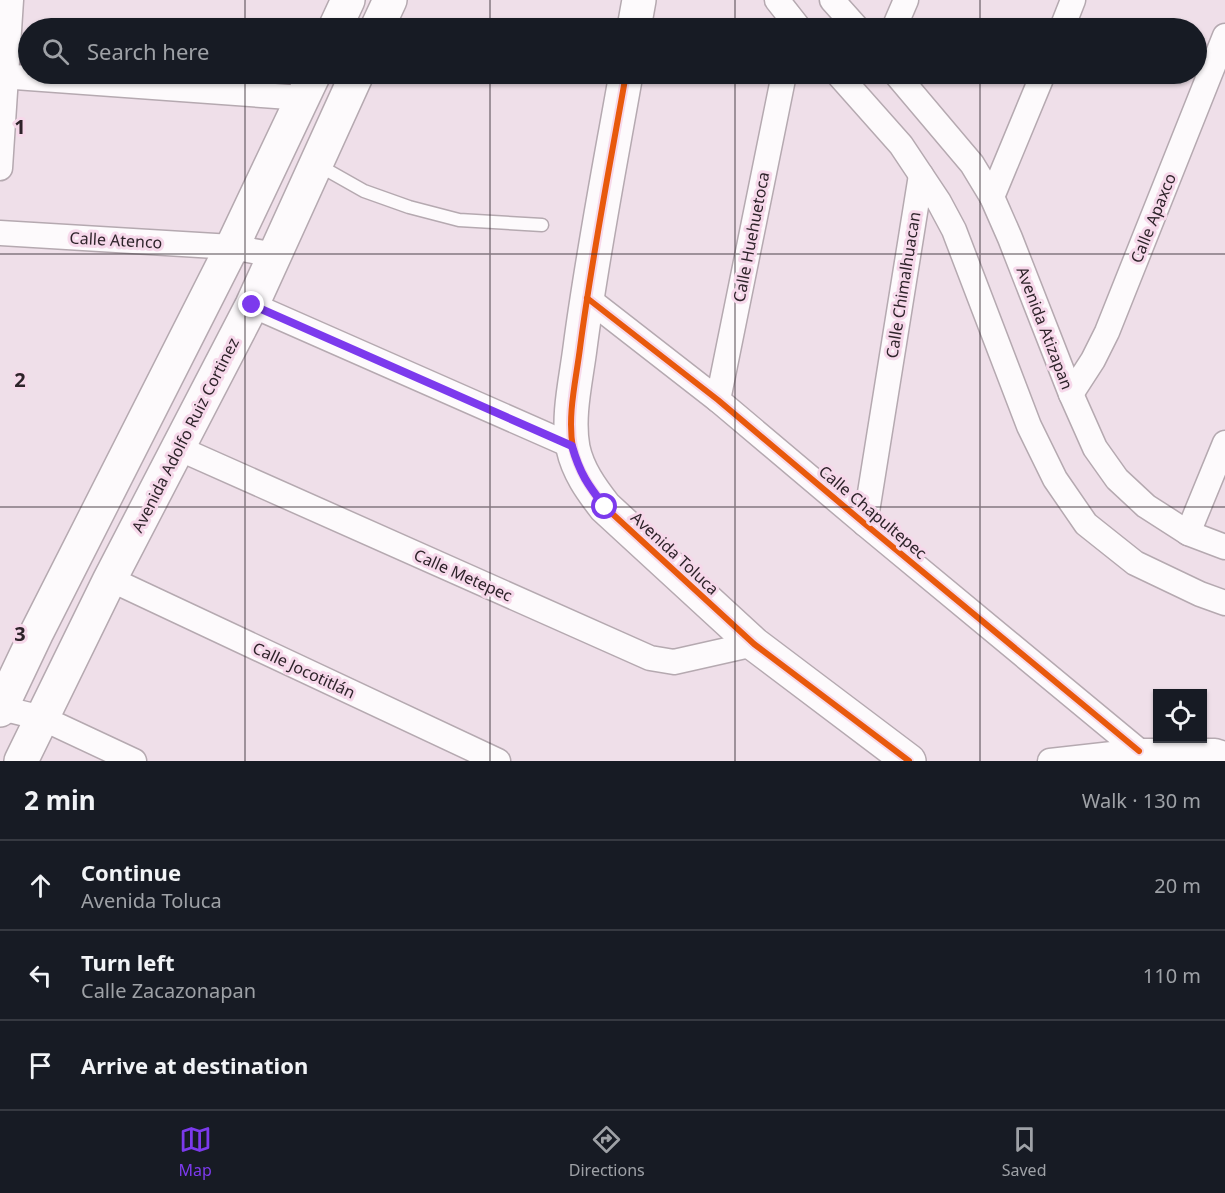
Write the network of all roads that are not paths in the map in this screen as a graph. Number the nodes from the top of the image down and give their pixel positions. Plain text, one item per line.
1 (11, 0) edge
2 (348, 0) edge
3 (390, 0) edge
4 (639, 0) edge
5 (777, 0) edge
6 (832, 0) edge
7 (906, 0) edge
8 (1073, 0) edge
9 (340, 18) edge
10 (382, 18) edge
11 (636, 18) edge
12 (789, 18) edge
13 (848, 18) edge
14 (898, 18) edge
15 (1066, 18) edge
16 (1225, 36) edge
17 (3, 76) edge
18 (18, 76) edge
19 (1207, 81) edge
20 (248, 84) edge
21 (353, 84) edge
22 (624, 84) edge
23 (782, 84) edge
24 (847, 84) edge
25 (904, 84) edge
26 (1039, 84) edge
27 (1206, 84) edge
28 (309, 86) edge
29 (317, 164) junction
30 (0, 168) edge
31 (921, 175) junction
32 (992, 197) junction
33 (542, 225) dead end
34 (0, 233) edge
35 (232, 247) junction
36 (275, 255) junction
37 (587, 298) junction
38 (252, 305) junction
39 (1071, 394) junction
40 (718, 400) junction
41 (1225, 443) edge
42 (572, 446) junction
43 (178, 448) junction
44 (866, 524) junction
45 (1188, 533) junction
46 (1225, 547) edge
47 (111, 579) junction
48 (1225, 603) edge
49 (754, 644) junction
50 (0, 709) edge
51 (42, 718) junction
52 (1139, 751) junction
53 (1225, 754) edge
54 (21, 761) edge
55 (134, 761) edge
56 (498, 761) edge
57 (909, 761) edge
58 (1050, 761) edge

1 - 17 street
2 - 9 main road
3 - 10 main road
4 - 11 main road
5 - 12 street
6 - 13 street
7 - 14 street
8 - 15 street
16 - 19 street, Calle Apaxco
17 - 18 street
17 - 30 street
20 - 28 street
21 - 29 main road, Avenida Adolfo Ruiz Cortinez
22 - 37 main road, Avenida Toluca
23 - 40 street, Calle Huehuetoca
24 - 31 street
25 - 32 street, Avenida Atizapan
26 - 32 street
27 - 39 street, Calle Apaxco
28 - 35 main road
29 - 33 lane
29 - 36 main road, Avenida Adolfo Ruiz Cortinez
31 - 44 street, Calle Chimalhuacan
31 - 48 street
32 - 39 street, Avenida Atizapan
34 - 35 street, Calle Atenco
35 - 36 street, Calle Atenco
35 - 50 main road
36 - 38 main road, Avenida Adolfo Ruiz Cortinez
37 - 40 street, Calle Chapultepec
37 - 42 main road, Avenida Toluca
38 - 42 street
38 - 43 main road, Avenida Adolfo Ruiz Cortinez
39 - 45 street, Avenida Atizapan
40 - 44 street, Calle Chapultepec
41 - 45 street
42 - 49 main road, Avenida Toluca
43 - 47 main road, Avenida Adolfo Ruiz Cortinez
43 - 49 street, Calle Metepec
44 - 52 street, Calle Chapultepec
45 - 46 street, Avenida Atizapan
47 - 51 main road, Avenida Adolfo Ruiz Cortinez
47 - 56 street, Calle Jocotitlán
49 - 57 main road, Avenida Toluca
50 - 51 street
51 - 54 main road, Avenida Adolfo Ruiz Cortinez
51 - 55 street
52 - 53 street
52 - 58 street

